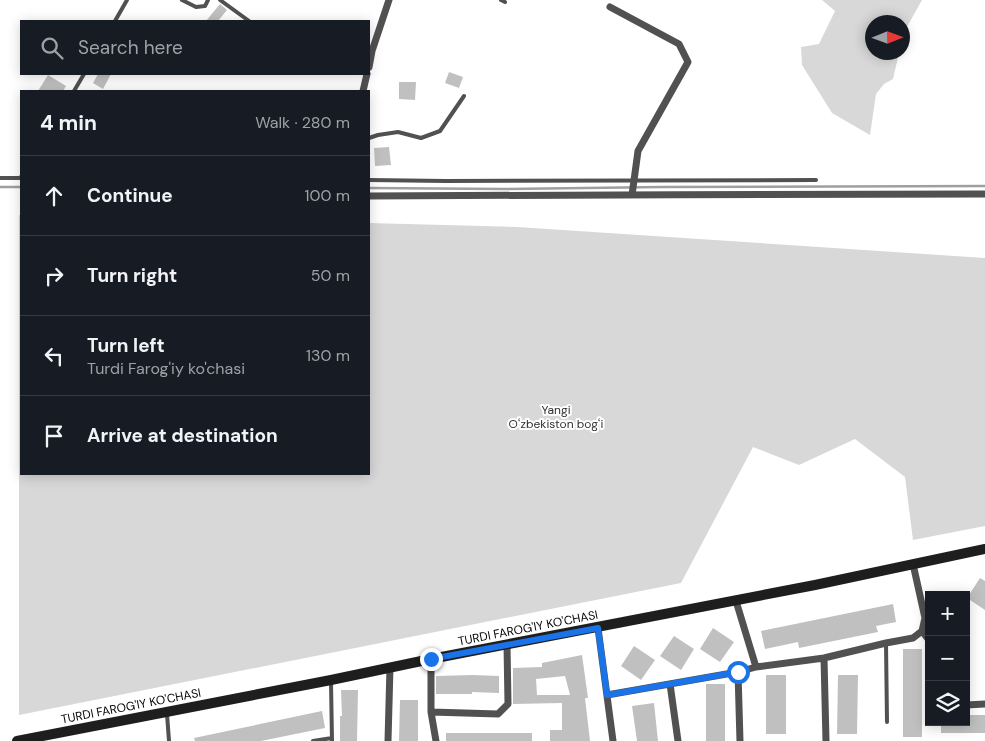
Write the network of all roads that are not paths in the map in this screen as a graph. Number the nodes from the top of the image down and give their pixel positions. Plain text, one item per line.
1 (127, 0) edge
2 (182, 0) edge
3 (208, 0) edge
4 (220, 0) edge
5 (389, 0) edge
6 (610, 8) dead end
7 (116, 20) edge
8 (248, 20) edge
9 (370, 62) edge
10 (83, 75) edge
11 (367, 75) edge
12 (75, 90) edge
13 (363, 90) edge
14 (464, 96) dead end
15 (370, 138) edge
16 (0, 178) edge
17 (20, 178) edge
18 (370, 180) edge
19 (816, 180) dead end
20 (632, 188) junction
21 (985, 194) edge
22 (370, 196) edge
23 (985, 548) edge
24 (913, 564) junction
25 (736, 600) junction
26 (598, 628) junction
27 (922, 631) junction
28 (926, 636) edge
29 (886, 643) junction
30 (507, 645) junction
31 (824, 658) junction
32 (431, 659) junction
33 (390, 667) junction
34 (756, 667) junction
35 (738, 672) junction
36 (331, 680) junction
37 (670, 684) junction
38 (607, 695) junction
39 (970, 704) edge
40 (985, 704) edge
41 (167, 712) junction
42 (431, 712) junction
43 (887, 722) dead end
44 (332, 739) edge
45 (17, 741) edge
46 (169, 741) edge
47 (313, 741) edge
48 (388, 741) edge
49 (436, 741) edge
50 (613, 741) edge
51 (678, 741) edge
52 (740, 741) edge
53 (826, 741) edge

1 - 7 lane
2 - 3 lane
4 - 8 lane
5 - 9 street
6 - 20 street
10 - 12 lane
11 - 13 street
14 - 15 lane
16 - 17 lane
18 - 20 lane
19 - 20 lane
20 - 21 street
20 - 22 street
23 - 24 main road, TURDI FAROG'IY KO'CHASI
24 - 25 main road, TURDI FAROG'IY KO'CHASI
24 - 27 street
25 - 26 main road, TURDI FAROG'IY KO'CHASI
25 - 34 street
26 - 30 main road, TURDI FAROG'IY KO'CHASI
26 - 38 street
27 - 28 street
27 - 29 street
29 - 31 street
29 - 43 lane
30 - 32 main road, TURDI FAROG'IY KO'CHASI
30 - 42 street
31 - 34 street
31 - 53 street
32 - 33 main road, TURDI FAROG'IY KO'CHASI
32 - 42 street
33 - 36 main road, TURDI FAROG'IY KO'CHASI
33 - 48 street
34 - 35 street
35 - 37 street
35 - 52 street
36 - 41 main road, TURDI FAROG'IY KO'CHASI
36 - 44 lane
37 - 38 street
37 - 51 street
38 - 50 street
39 - 40 street
41 - 45 main road, TURDI FAROG'IY KO'CHASI
41 - 46 lane
42 - 49 street
44 - 47 lane

